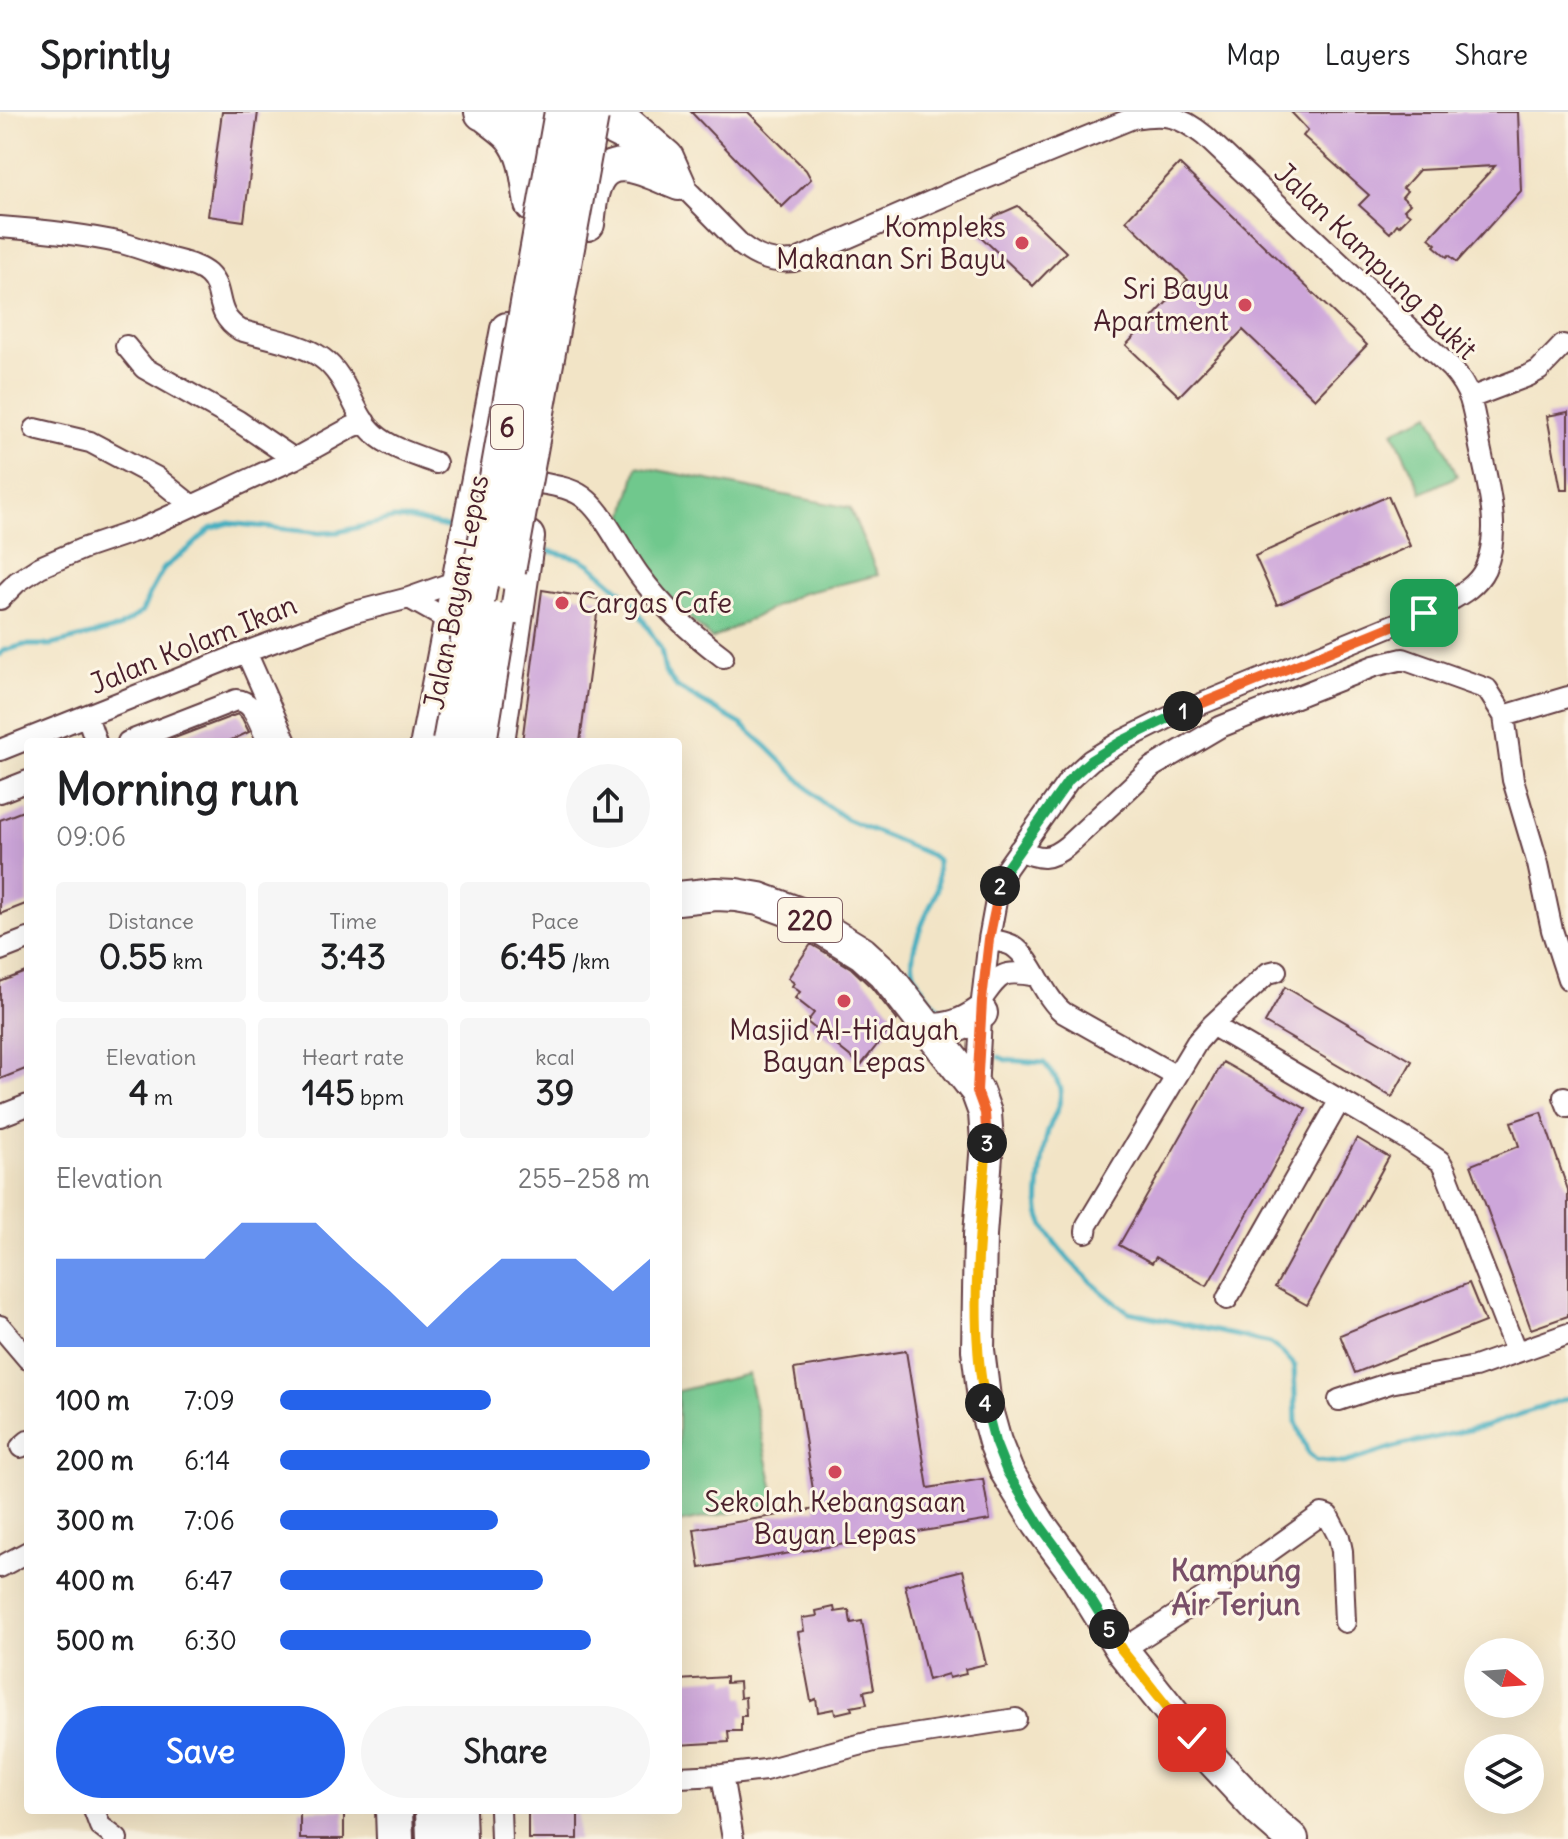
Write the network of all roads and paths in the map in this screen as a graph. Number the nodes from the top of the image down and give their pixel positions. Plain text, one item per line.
1 (484, 112) edge
2 (581, 116) edge
3 (1192, 117) edge
4 (679, 184) junction
5 (533, 204) junction
6 (0, 227) edge
7 (1563, 345) dead end
8 (126, 346) dead end
9 (555, 361) junction
10 (1470, 398) junction
11 (365, 422) junction
12 (35, 429) dead end
13 (294, 459) junction
14 (436, 463) dead end
15 (536, 482) junction
16 (192, 506) junction
17 (457, 581) junction
18 (409, 598) junction
19 (0, 599) edge
20 (450, 621) junction
21 (246, 652) junction
22 (723, 657) dead end
23 (440, 676) junction
24 (506, 688) junction
25 (1568, 697) edge
26 (87, 716) junction
27 (1504, 716) junction
28 (437, 733) edge
29 (492, 737) edge
30 (31, 738) edge
31 (95, 738) edge
32 (138, 738) edge
33 (267, 738) edge
34 (284, 738) edge
35 (24, 741) edge
36 (0, 750) edge
37 (24, 783) edge
38 (0, 792) edge
39 (1019, 850) junction
40 (682, 898) edge
41 (1560, 929) edge
42 (989, 939) junction
43 (24, 941) edge
44 (0, 950) edge
45 (1276, 971) dead end
46 (1037, 976) junction
47 (1568, 979) edge
48 (981, 1006) junction
49 (1212, 1025) junction
50 (929, 1030) junction
51 (1176, 1076) junction
52 (977, 1091) junction
53 (1340, 1100) junction
54 (24, 1107) edge
55 (0, 1116) edge
56 (1086, 1232) dead end
57 (1227, 1299) dead end
58 (0, 1326) edge
59 (1568, 1334) edge
60 (1516, 1352) junction
61 (24, 1354) edge
62 (1339, 1400) dead end
63 (24, 1554) edge
64 (0, 1567) edge
65 (1345, 1622) dead end
66 (1122, 1650) junction
67 (1016, 1719) dead end
68 (722, 1775) junction
69 (682, 1777) edge
70 (96, 1814) edge
71 (394, 1814) edge
72 (434, 1814) edge
73 (459, 1814) edge
74 (500, 1814) edge
75 (117, 1839) edge
76 (395, 1839) edge
77 (435, 1839) edge
78 (460, 1839) edge
79 (501, 1839) edge
80 (733, 1839) edge
81 (1292, 1839) edge

1 - 2 highway
1 - 5 highway
2 - 4 main road
2 - 5 main road, Jalan Bayan Lepas
2 - 9 main road, Jalan Bayan Lepas
2 - 28 highway, Jalan Bayan Lepas / 6, bridge
2 - 29 highway, Jalan Bayan Lepas / 6, bridge
3 - 4 street, Jalan Kampung Bukit
3 - 10 street, Jalan Kampung Bukit
4 - 9 main road
5 - 17 main road, Jalan Bayan Lepas
6 - 11 street
7 - 10 street
8 - 13 street
9 - 15 main road, Jalan Bayan Lepas
10 - 39 street, Jalan Kampung Bukit
11 - 13 street
11 - 14 street
12 - 16 street
13 - 16 street
15 - 22 street
15 - 24 main road, Jalan Bayan Lepas
16 - 19 street
17 - 18 street, Jalan Kolam Ikan
17 - 20 main road, Jalan Bayan Lepas
18 - 20 street
18 - 21 street, Jalan Kolam Ikan
20 - 23 main road, Jalan Bayan Lepas
21 - 26 street, Jalan Kolam Ikan
21 - 34 street
23 - 24 main road
23 - 28 main road, Jalan Bayan Lepas
24 - 29 main road, Jalan Bayan Lepas
25 - 27 street
26 - 30 street, Jalan Kolam Ikan
26 - 31 street
27 - 39 street
27 - 41 street
28 - 29 main road
32 - 33 street
35 - 36 street, Jalan Kolam Ikan
37 - 38 street
39 - 42 street, Jalan Kampung Bukit
40 - 50 main road, 220
41 - 47 street
42 - 46 street
42 - 48 street, Jalan Kampung Bukit
43 - 44 street
45 - 49 street
46 - 48 street
46 - 51 street
48 - 50 main road
48 - 52 street, Jalan Kampung Bukit
49 - 51 street
49 - 53 street
50 - 52 main road, 220
51 - 56 street
52 - 66 main road, 220
53 - 57 street
53 - 60 street
54 - 55 street
58 - 61 street
59 - 60 street
60 - 62 street
63 - 64 street
65 - 66 street
66 - 81 main road, 220
67 - 68 street
68 - 69 street
68 - 80 street
70 - 75 street
71 - 76 highway
72 - 77 highway
73 - 78 main road
74 - 79 street

